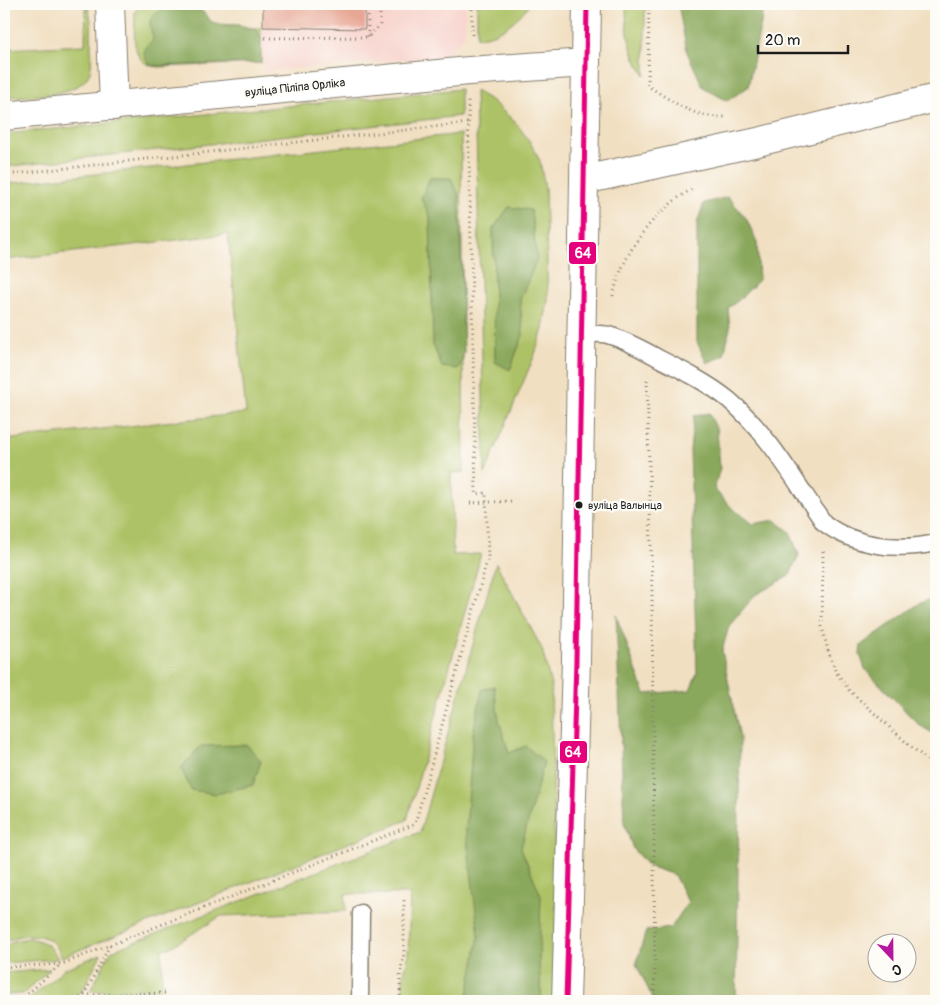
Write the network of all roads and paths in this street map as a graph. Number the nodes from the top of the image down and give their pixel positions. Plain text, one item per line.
1 (110, 4) edge
2 (368, 4) edge
3 (380, 4) edge
4 (472, 4) edge
5 (587, 4) edge
6 (648, 4) edge
7 (472, 36) dead end
8 (368, 37) junction
9 (265, 38) dead end
10 (586, 63) junction
11 (468, 98) dead end
12 (936, 98) edge
13 (114, 106) junction
14 (4, 116) edge
15 (730, 117) dead end
16 (468, 123) junction
17 (4, 175) edge
18 (584, 180) junction
19 (699, 185) dead end
20 (595, 334) junction
21 (646, 352) junction
22 (513, 501) dead end
23 (486, 502) junction
24 (470, 503) dead end
25 (824, 523) junction
26 (936, 543) edge
27 (916, 548) junction
28 (936, 556) edge
29 (936, 767) edge
30 (404, 900) dead end
31 (361, 912) dead end
32 (110, 945) junction
33 (62, 964) junction
34 (4, 967) edge
35 (168, 992) dead end
36 (84, 995) junction
37 (4, 998) edge
38 (24, 999) edge
39 (20, 1001) edge
40 (76, 1001) edge
41 (360, 1001) edge
42 (400, 1001) edge
43 (566, 1001) edge
44 (655, 1001) edge

1 - 13 main road
2 - 8 path
3 - 8 path
4 - 7 path
5 - 10 main road
6 - 15 path
8 - 9 path
10 - 13 main road, вуліца Піліпа Орліка
10 - 18 main road
11 - 16 path
12 - 18 main road
13 - 14 main road, вуліца Піліпа Орліка
16 - 17 path
16 - 23 path
18 - 20 main road
19 - 20 path
20 - 21 lane
20 - 43 main road
21 - 25 lane
21 - 44 path
22 - 23 path
23 - 24 path
23 - 32 path
25 - 27 lane
25 - 29 path
26 - 27 lane
27 - 28 lane
30 - 42 path
31 - 41 lane
32 - 33 path
32 - 36 path
33 - 34 path
33 - 38 path
35 - 36 path
36 - 40 path
37 - 38 path
38 - 39 path

